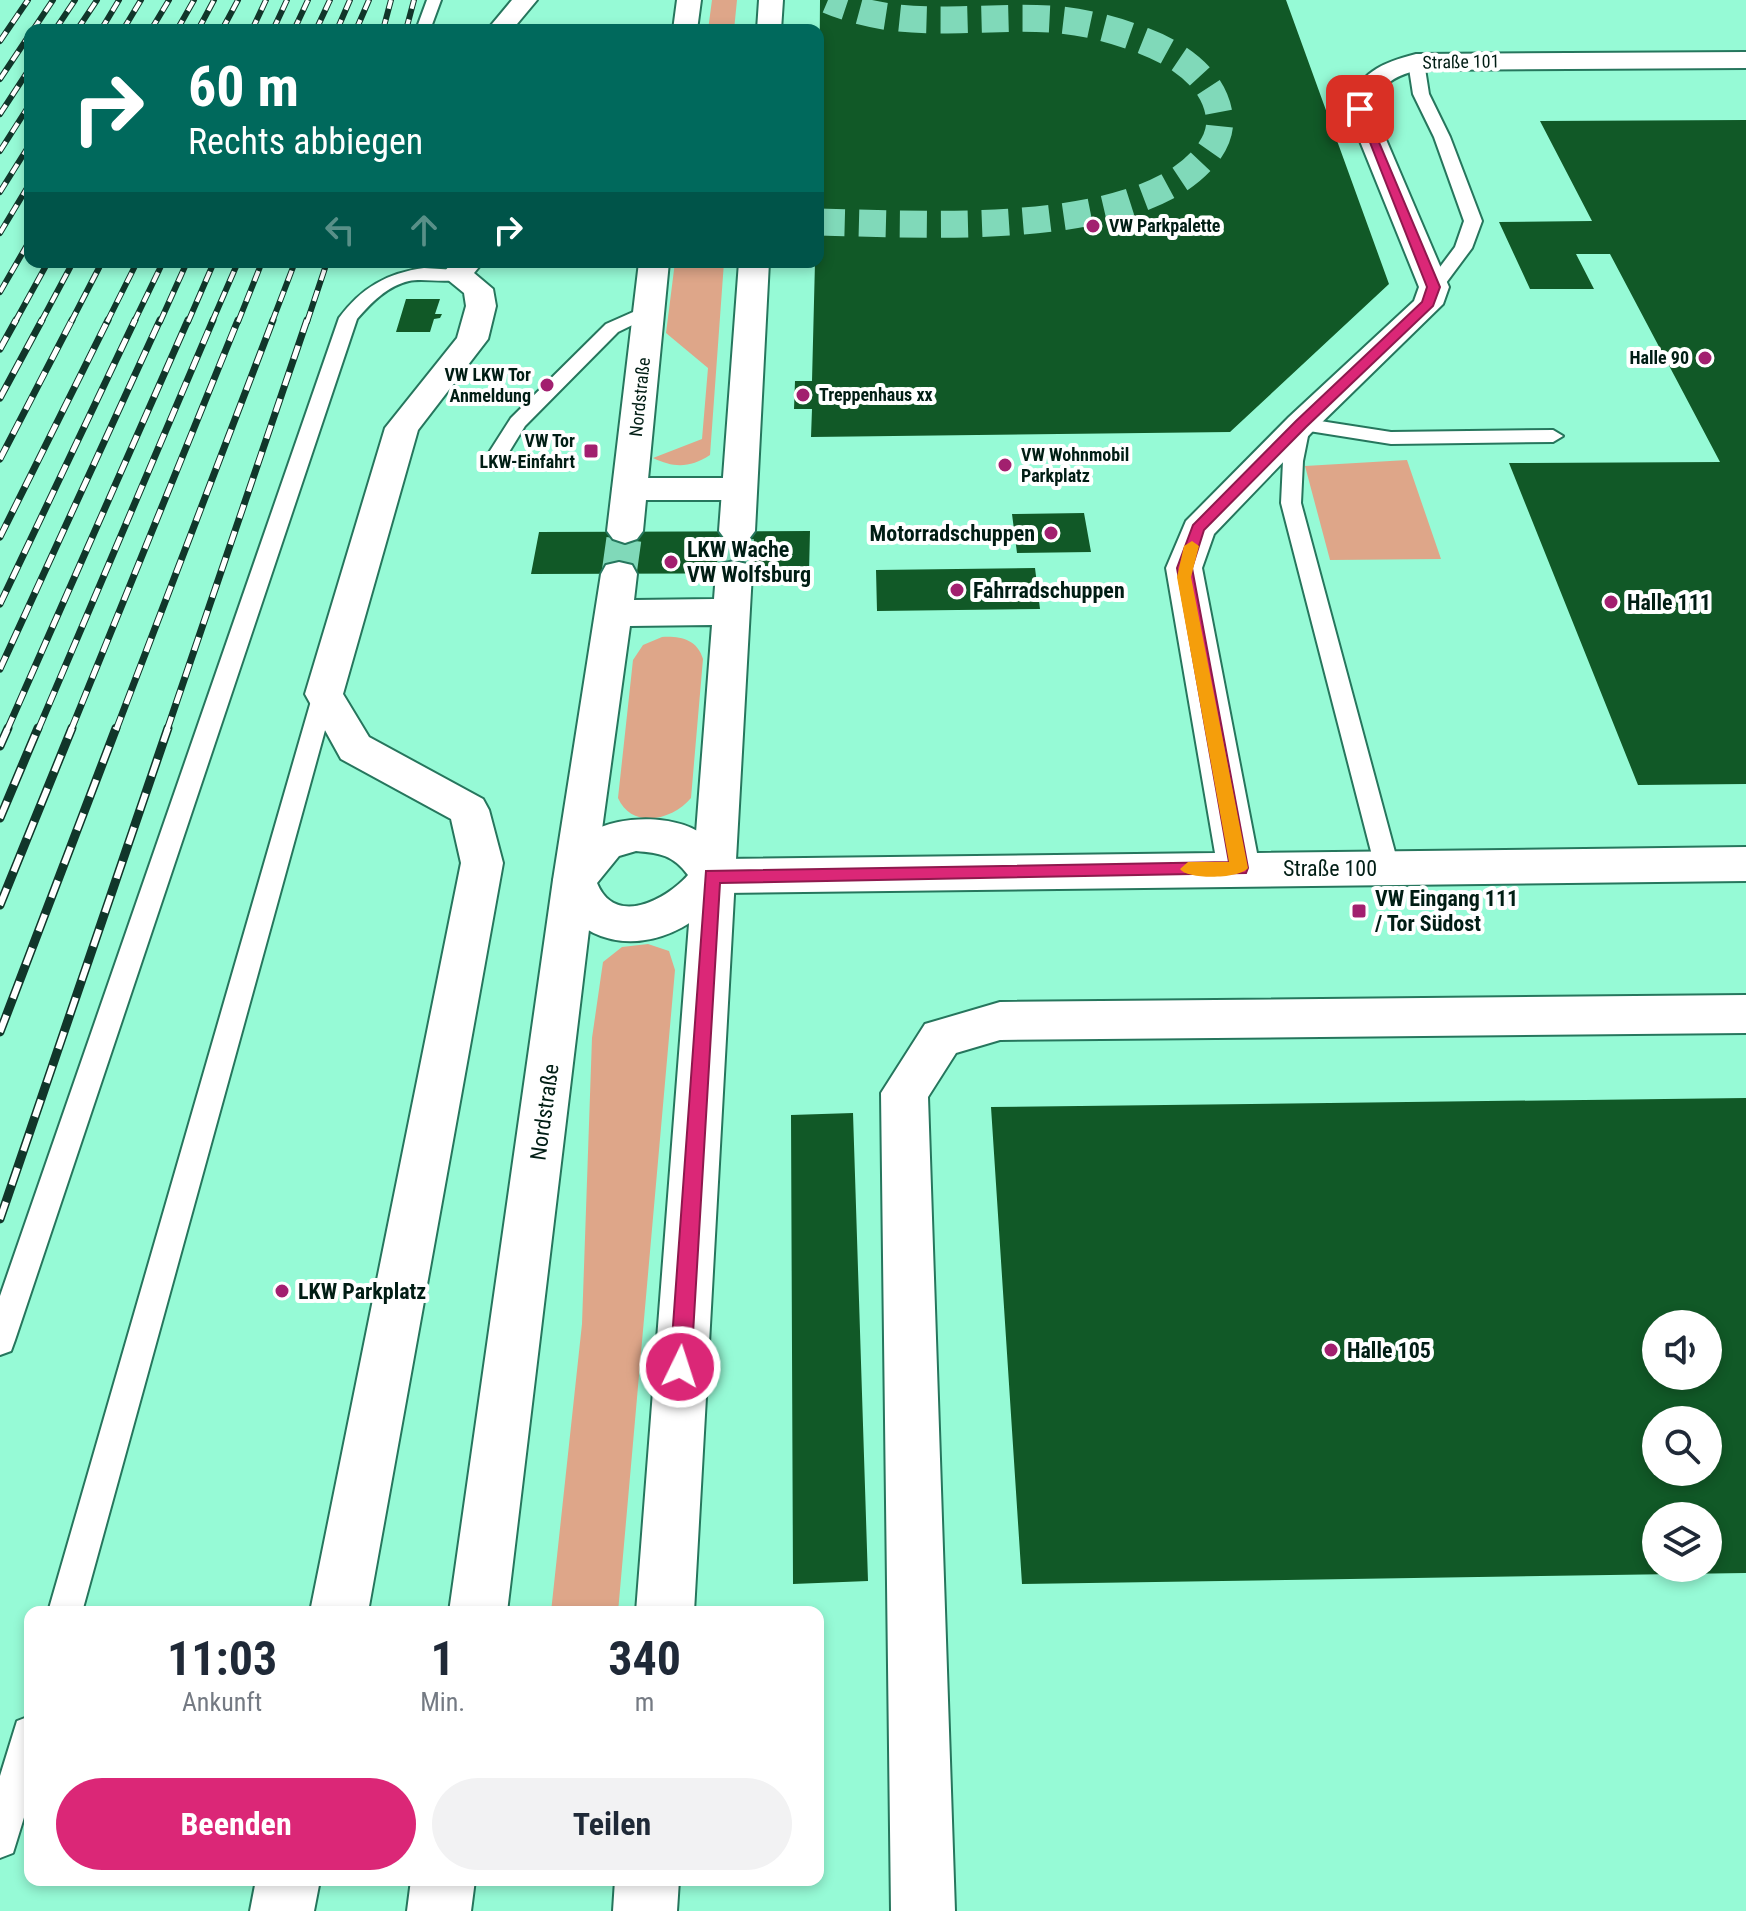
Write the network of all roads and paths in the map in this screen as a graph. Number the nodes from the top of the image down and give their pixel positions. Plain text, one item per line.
1 (434, 0) edge
2 (525, 0) edge
3 (689, 0) edge
4 (771, 0) edge
5 (508, 17) edge
6 (425, 24) edge
7 (686, 24) edge
8 (769, 24) edge
9 (1746, 60) edge
10 (1416, 62) junction
11 (446, 268) edge
12 (653, 268) edge
13 (754, 268) edge
14 (1434, 287) junction
15 (649, 310) junction
16 (1301, 424) junction
17 (1553, 436) dead end
18 (491, 465) dead end
19 (629, 489) junction
20 (739, 489) junction
21 (625, 531) tunnel mouth
22 (737, 531) tunnel mouth
23 (734, 573) tunnel mouth
24 (619, 574) tunnel mouth
25 (731, 612) junction
26 (615, 613) junction
27 (324, 694) junction
28 (1746, 864) edge
29 (1387, 867) junction
30 (1239, 868) junction
31 (712, 876) junction
32 (574, 880) junction
33 (1746, 1014) edge
34 (0, 1340) edge
35 (67, 1606) edge
36 (340, 1606) edge
37 (479, 1606) edge
38 (665, 1606) edge
39 (24, 1755) edge
40 (0, 1840) edge
41 (287, 1886) edge
42 (442, 1886) edge
43 (647, 1886) edge
44 (282, 1911) edge
45 (439, 1911) edge
46 (645, 1911) edge
47 (923, 1911) edge

1 - 6 lane
2 - 5 street
3 - 7 street
4 - 8 street
9 - 10 street, Straße 101
10 - 14 lane
10 - 14 street, Straße 101
11 - 27 street
11 - 34 lane
12 - 15 street, Nordstraße
13 - 20 street
14 - 16 street
15 - 18 lane
15 - 19 street, Nordstraße
16 - 17 lane
16 - 29 lane
16 - 30 street
19 - 20 street
19 - 21 street, Nordstraße
20 - 22 street
23 - 25 street
24 - 26 street, Nordstraße
25 - 26 street
25 - 31 street
26 - 32 street, Nordstraße
27 - 35 lane
27 - 36 street
28 - 29 street, Straße 100
29 - 30 street, Straße 100
30 - 31 street, Straße 100
31 - 32 street
31 - 32 street
31 - 38 street
32 - 37 street, Nordstraße
33 - 47 street
39 - 40 lane
41 - 44 street
42 - 45 street
43 - 46 street

